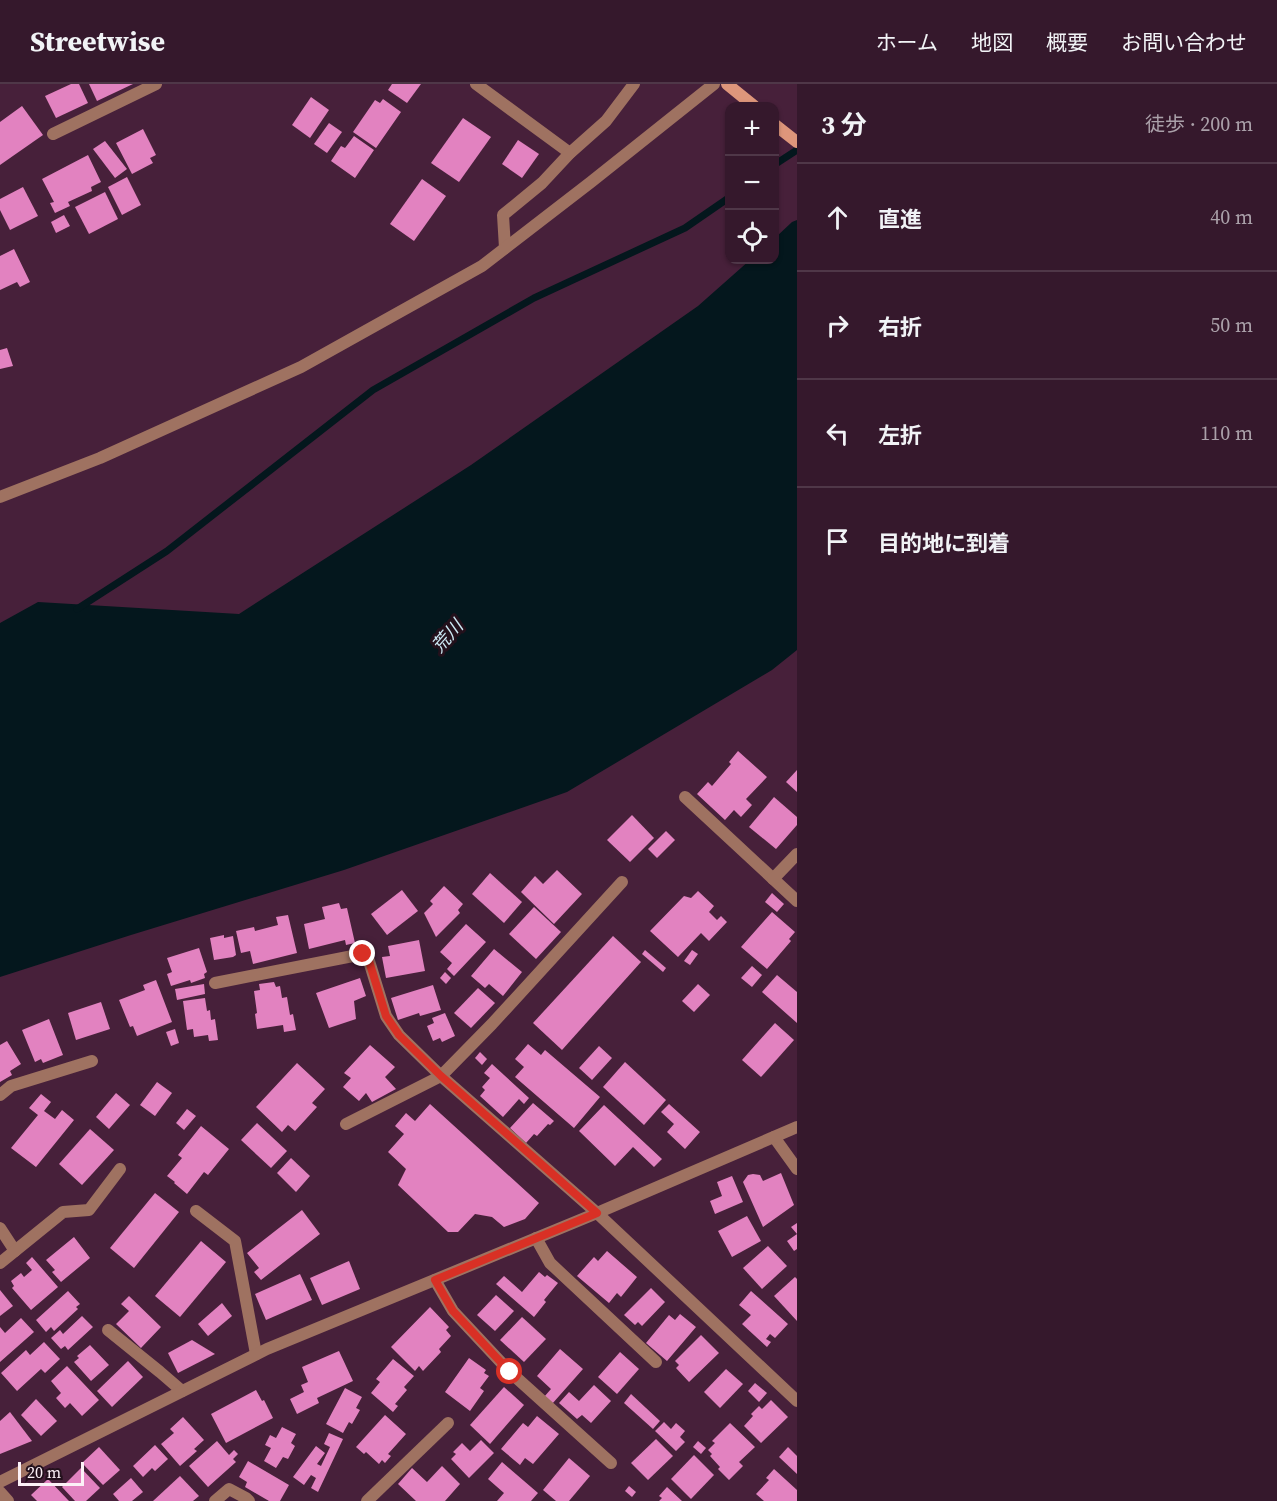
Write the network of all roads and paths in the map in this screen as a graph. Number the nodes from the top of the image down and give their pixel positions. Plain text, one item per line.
1 (156, 84) edge
2 (476, 84) edge
3 (634, 84) edge
4 (714, 84) edge
5 (727, 84) edge
6 (749, 102) edge
7 (779, 128) edge
8 (53, 134) dead end
9 (797, 142) edge
10 (570, 153) junction
11 (505, 248) junction
12 (0, 497) edge
13 (685, 797) dead end
14 (797, 854) edge
15 (773, 879) junction
16 (622, 882) dead end
17 (797, 901) edge
18 (215, 983) dead end
19 (92, 1061) dead end
20 (441, 1076) junction
21 (0, 1095) edge
22 (346, 1124) dead end
23 (797, 1127) edge
24 (774, 1137) junction
25 (120, 1169) dead end
26 (797, 1169) edge
27 (195, 1211) dead end
28 (597, 1213) junction
29 (0, 1228) edge
30 (536, 1238) junction
31 (15, 1251) junction
32 (0, 1263) edge
33 (435, 1280) junction
34 (108, 1330) dead end
35 (256, 1354) junction
36 (656, 1362) dead end
37 (182, 1391) junction
38 (797, 1401) edge
39 (448, 1423) dead end
40 (611, 1463) dead end
41 (0, 1482) edge
42 (0, 1492) edge
43 (8, 1501) edge
44 (215, 1501) edge
45 (249, 1501) edge
46 (367, 1501) edge

1 - 8 street
2 - 10 street
3 - 10 street
4 - 11 street
5 - 6 street
7 - 9 street
10 - 11 street
11 - 12 street
13 - 15 street
14 - 15 street
15 - 17 street
16 - 20 street
18 - 20 street
19 - 21 street
20 - 22 street
20 - 28 street
23 - 24 street
24 - 26 street
24 - 28 street
25 - 31 street
27 - 35 street
28 - 30 street
28 - 38 street
29 - 31 street
30 - 33 street
30 - 36 street
31 - 32 street
33 - 35 street
33 - 40 street
34 - 37 street
35 - 37 street
37 - 41 street
39 - 46 street
42 - 43 street
44 - 45 street

